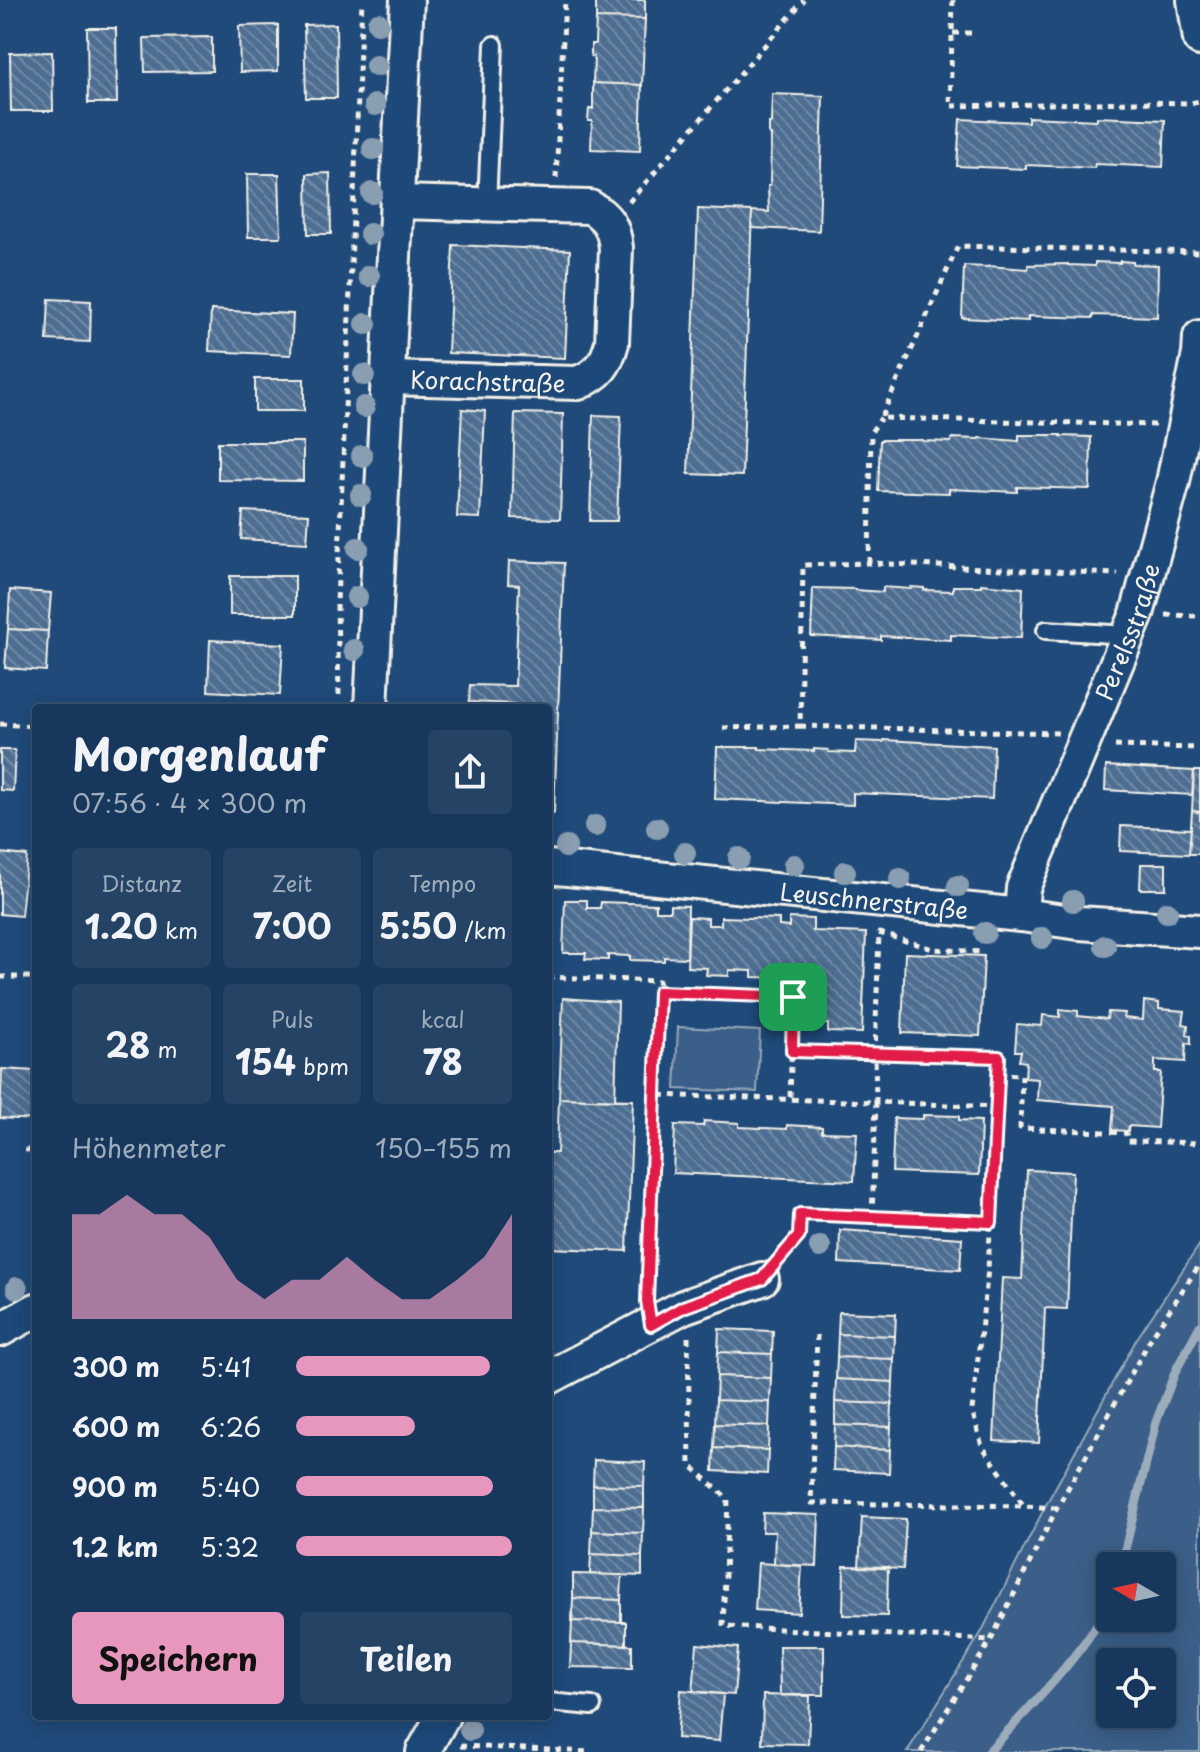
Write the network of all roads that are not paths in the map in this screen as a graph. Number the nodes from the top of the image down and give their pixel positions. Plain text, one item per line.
1 (407, 0) edge
2 (494, 45) dead end
3 (397, 202) junction
4 (487, 205) junction
5 (1200, 337) edge
6 (388, 378) junction
7 (1046, 630) dead end
8 (1128, 635) junction
9 (371, 704) edge
10 (552, 867) edge
11 (1021, 915) junction
12 (1200, 931) edge
13 (762, 1279) road end
14 (32, 1312) edge
15 (0, 1330) edge
16 (552, 1376) edge
17 (552, 1702) edge
18 (592, 1706) dead end
19 (441, 1720) edge
20 (425, 1748) edge

1 - 3 street, Korachstraße
2 - 4 lane
3 - 4 street
3 - 6 street, Korachstraße
4 - 6 street, Korachstraße
5 - 8 street, Perelsstraße
6 - 9 street, Korachstraße
7 - 8 lane
8 - 11 street, Perelsstraße
10 - 11 street, Leuschnerstraße
11 - 12 street, Leuschnerstraße
13 - 16 street
14 - 15 street
17 - 18 lane
19 - 20 street

